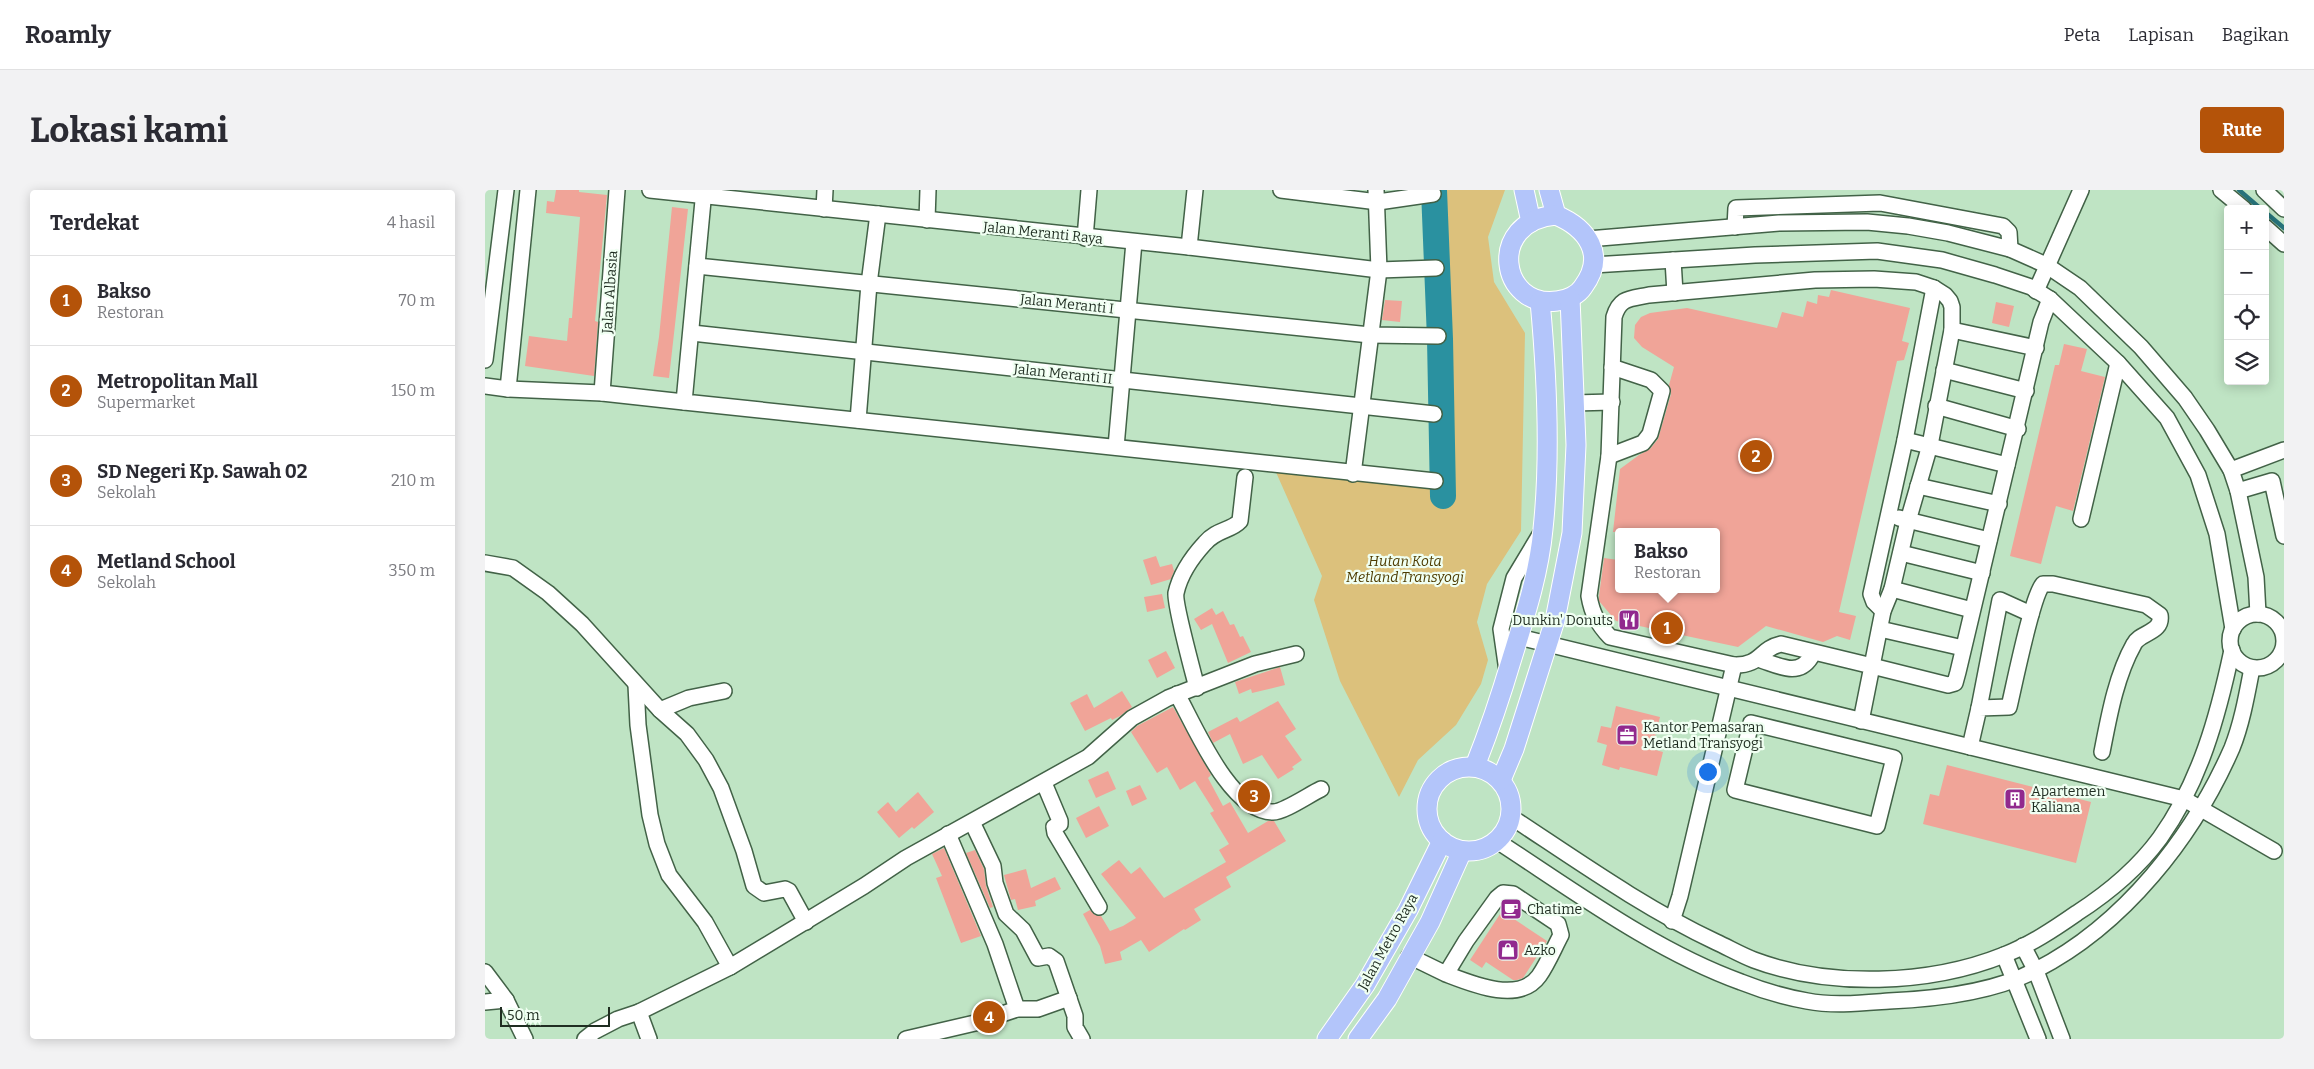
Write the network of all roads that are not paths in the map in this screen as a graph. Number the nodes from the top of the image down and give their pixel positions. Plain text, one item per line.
1 (506, 190) edge
2 (528, 190) edge
3 (617, 190) edge
4 (649, 190) edge
5 (825, 190) edge
6 (928, 190) edge
7 (1089, 190) edge
8 (1195, 190) edge
9 (1281, 190) edge
10 (1524, 190) edge
11 (1549, 190) edge
12 (2081, 190) edge
13 (2221, 190) edge
14 (2267, 191) edge
15 (704, 193) edge
16 (1433, 194) dead end
17 (1377, 196) edge
18 (2239, 205) edge
19 (824, 209) junction
20 (2284, 209) edge
21 (879, 214) junction
22 (1556, 215) junction
23 (927, 220) junction
24 (1531, 222) junction
25 (1735, 227) junction
26 (2269, 231) edge
27 (1085, 238) junction
28 (1588, 239) junction
29 (2283, 241) edge
30 (1134, 242) junction
31 (1189, 247) junction
32 (2010, 250) junction
33 (1673, 260) junction
34 (1593, 265) junction
35 (2046, 265) junction
36 (697, 266) junction
37 (1436, 268) dead end
38 (1379, 270) junction
39 (869, 284) junction
40 (1934, 288) junction
41 (2036, 291) junction
42 (1675, 294) junction
43 (1570, 298) junction
44 (2050, 299) junction
45 (1540, 301) junction
46 (1127, 310) junction
47 (1951, 330) junction
48 (692, 333) junction
49 (1370, 335) junction
50 (1438, 336) dead end
51 (2036, 348) junction
52 (864, 353) junction
53 (485, 360) edge
54 (2118, 363) junction
55 (1612, 367) junction
56 (1944, 370) junction
57 (1121, 380) junction
58 (485, 386) edge
59 (507, 389) junction
60 (2026, 391) junction
61 (602, 393) junction
62 (684, 402) junction
63 (1612, 402) junction
64 (1574, 403) junction
65 (1361, 405) junction
66 (1936, 406) junction
67 (1433, 414) dead end
68 (858, 420) junction
69 (2017, 429) junction
70 (1905, 440) junction
71 (1930, 445) junction
72 (1116, 447) junction
73 (2284, 450) edge
74 (1609, 456) junction
75 (2007, 465) junction
76 (2231, 470) junction
77 (1353, 474) junction
78 (1245, 477) dead end
79 (1435, 482) dead end
80 (1918, 486) junction
81 (2238, 491) junction
82 (1999, 504) junction
83 (1888, 515) junction
84 (2081, 519) dead end
85 (1908, 521) junction
86 (1543, 530) junction
87 (2284, 536) edge
88 (1989, 540) junction
89 (1901, 553) junction
90 (485, 563) edge
91 (1981, 573) junction
92 (1892, 589) junction
93 (1977, 594) junction
94 (2000, 600) junction
95 (1972, 610) junction
96 (1883, 611) junction
97 (2031, 614) junction
98 (2258, 614) junction
99 (1880, 629) junction
100 (2233, 629) junction
101 (2283, 629) edge
102 (1519, 637) junction
103 (1547, 645) junction
104 (1963, 648) junction
105 (2232, 650) junction
106 (1296, 654) dead end
107 (1685, 656) junction
108 (1811, 657) dead end
109 (2282, 657) edge
110 (1758, 659) junction
111 (1734, 666) junction
112 (1873, 666) junction
113 (2252, 668) junction
114 (1507, 673) junction
115 (1681, 677) junction
116 (636, 685) junction
117 (1197, 688) junction
118 (1729, 689) junction
119 (724, 691) dead end
120 (1177, 694) junction
121 (1758, 696) junction
122 (1775, 700) junction
123 (1979, 708) junction
124 (660, 710) junction
125 (1861, 721) junction
126 (1751, 723) junction
127 (1769, 727) junction
128 (1970, 747) junction
129 (2102, 752) dead end
130 (1475, 766) junction
131 (1501, 780) junction
132 (1044, 783) junction
133 (1321, 789) dead end
134 (2183, 799) junction
135 (2202, 809) junction
136 (1511, 817) junction
137 (972, 822) junction
138 (948, 834) junction
139 (1442, 841) junction
140 (1497, 841) junction
141 (1462, 850) junction
142 (2274, 851) dead end
143 (1099, 907) dead end
144 (1672, 921) junction
145 (806, 922) junction
146 (2023, 946) junction
147 (2004, 955) junction
148 (1409, 956) junction
149 (730, 967) junction
150 (2036, 971) junction
151 (485, 972) edge
152 (1446, 974) junction
153 (2014, 980) junction
154 (1069, 998) junction
155 (506, 1000) junction
156 (485, 1002) edge
157 (1017, 1009) junction
158 (639, 1012) junction
159 (525, 1039) edge
160 (585, 1039) edge
161 (649, 1039) edge
162 (906, 1039) edge
163 (1083, 1039) edge
164 (1327, 1039) edge
165 (1358, 1039) edge
166 (2038, 1039) edge
167 (2062, 1039) edge

1 - 53 street
2 - 59 street
3 - 61 street, Jalan Albasia
4 - 15 street, Jalan Meranti Raya
5 - 19 street
6 - 23 street
7 - 27 street
8 - 31 street
9 - 17 street
10 - 24 main road
11 - 22 main road
12 - 35 street
13 - 18 street
14 - 20 street
15 - 19 street, Jalan Meranti Raya
15 - 36 street
16 - 17 street
17 - 38 street
19 - 21 street, Jalan Meranti Raya
21 - 23 street, Jalan Meranti Raya
21 - 39 street
22 - 24 main road
22 - 28 main road
23 - 27 street, Jalan Meranti Raya
24 - 45 main road
25 - 28 street
25 - 32 street
25 - 32 street
26 - 29 street
27 - 30 street, Jalan Meranti Raya
28 - 34 main road
30 - 31 street, Jalan Meranti Raya
30 - 46 street
31 - 38 street, Jalan Meranti Raya
32 - 35 street
33 - 34 street
33 - 41 street
33 - 42 street
34 - 43 main road
35 - 41 street
35 - 76 street
36 - 39 street, Jalan Meranti I
36 - 48 street
37 - 38 street, Jalan Meranti Raya
38 - 49 street
39 - 46 street, Jalan Meranti I
39 - 52 street
40 - 42 street
40 - 47 street
40 - 70 street
41 - 44 street
42 - 55 street
43 - 45 main road
43 - 64 main road
44 - 51 street
44 - 54 street
45 - 86 main road
46 - 49 street, Jalan Meranti I
46 - 57 street
47 - 51 street
47 - 56 street
48 - 52 street, Jalan Meranti II
48 - 62 street
49 - 50 street, Jalan Meranti I
49 - 65 street
51 - 60 street
52 - 57 street, Jalan Meranti II
52 - 68 street
54 - 84 street
54 - 100 street
55 - 63 street
55 - 74 street
56 - 60 street
56 - 66 street
57 - 65 street, Jalan Meranti II
57 - 72 street
58 - 59 street
59 - 61 street
60 - 69 street
61 - 62 street
62 - 68 street
63 - 64 street
63 - 74 street
64 - 103 main road
65 - 67 street, Jalan Meranti II
65 - 77 street
66 - 69 street
66 - 71 street
68 - 72 street
69 - 75 street
70 - 71 street
70 - 83 street
71 - 75 street
71 - 80 street
72 - 77 street
73 - 76 street
74 - 107 street
75 - 82 street
76 - 81 street
77 - 79 street
78 - 117 street
80 - 82 street
80 - 85 street
81 - 87 street
81 - 98 street
82 - 88 street
83 - 85 street
83 - 96 street
85 - 88 street
85 - 89 street
86 - 102 main road
86 - 114 street
88 - 91 street
89 - 91 street
89 - 92 street
90 - 116 street
91 - 93 street
92 - 95 street
92 - 96 street
93 - 94 street
93 - 95 street
94 - 97 street
94 - 123 street
95 - 104 street
96 - 99 street
97 - 123 street
97 - 129 street
98 - 100 street
98 - 101 street
99 - 104 street
99 - 112 street
100 - 105 street
101 - 109 street
102 - 103 street
102 - 114 main road
103 - 115 street
103 - 131 main road
104 - 112 street
105 - 113 street
105 - 134 street
106 - 117 street
107 - 111 street
107 - 115 street
108 - 110 street
109 - 113 street
110 - 111 street
110 - 112 street
111 - 118 street
112 - 125 street
113 - 135 street
114 - 130 main road
115 - 118 street
116 - 124 street
116 - 149 street
117 - 120 street
118 - 121 street
118 - 144 street
119 - 124 street
120 - 132 street
120 - 133 street
121 - 122 street
121 - 126 street
122 - 125 street
122 - 127 street
123 - 128 street
124 - 145 street
125 - 128 street
126 - 127 street
126 - 127 street
128 - 134 street
130 - 131 main road
130 - 139 main road
131 - 136 main road
132 - 137 street
132 - 143 street
134 - 135 street
134 - 146 street
135 - 142 street
135 - 150 street
136 - 140 main road
136 - 144 street
137 - 138 street
137 - 154 street
138 - 145 street
138 - 157 street
139 - 141 main road
139 - 164 main road, Jalan Metro Raya
140 - 141 main road
140 - 153 street
141 - 148 main road, Jalan Metro Raya
144 - 147 street
145 - 149 street
146 - 147 street
146 - 150 street
147 - 153 street
148 - 152 street
148 - 165 main road, Jalan Metro Raya
149 - 158 street
150 - 153 street
150 - 167 street
151 - 155 street
152 - 152 street
153 - 166 street
154 - 157 street
154 - 163 street
155 - 156 street
155 - 159 street
157 - 162 street
158 - 160 street
158 - 161 street

